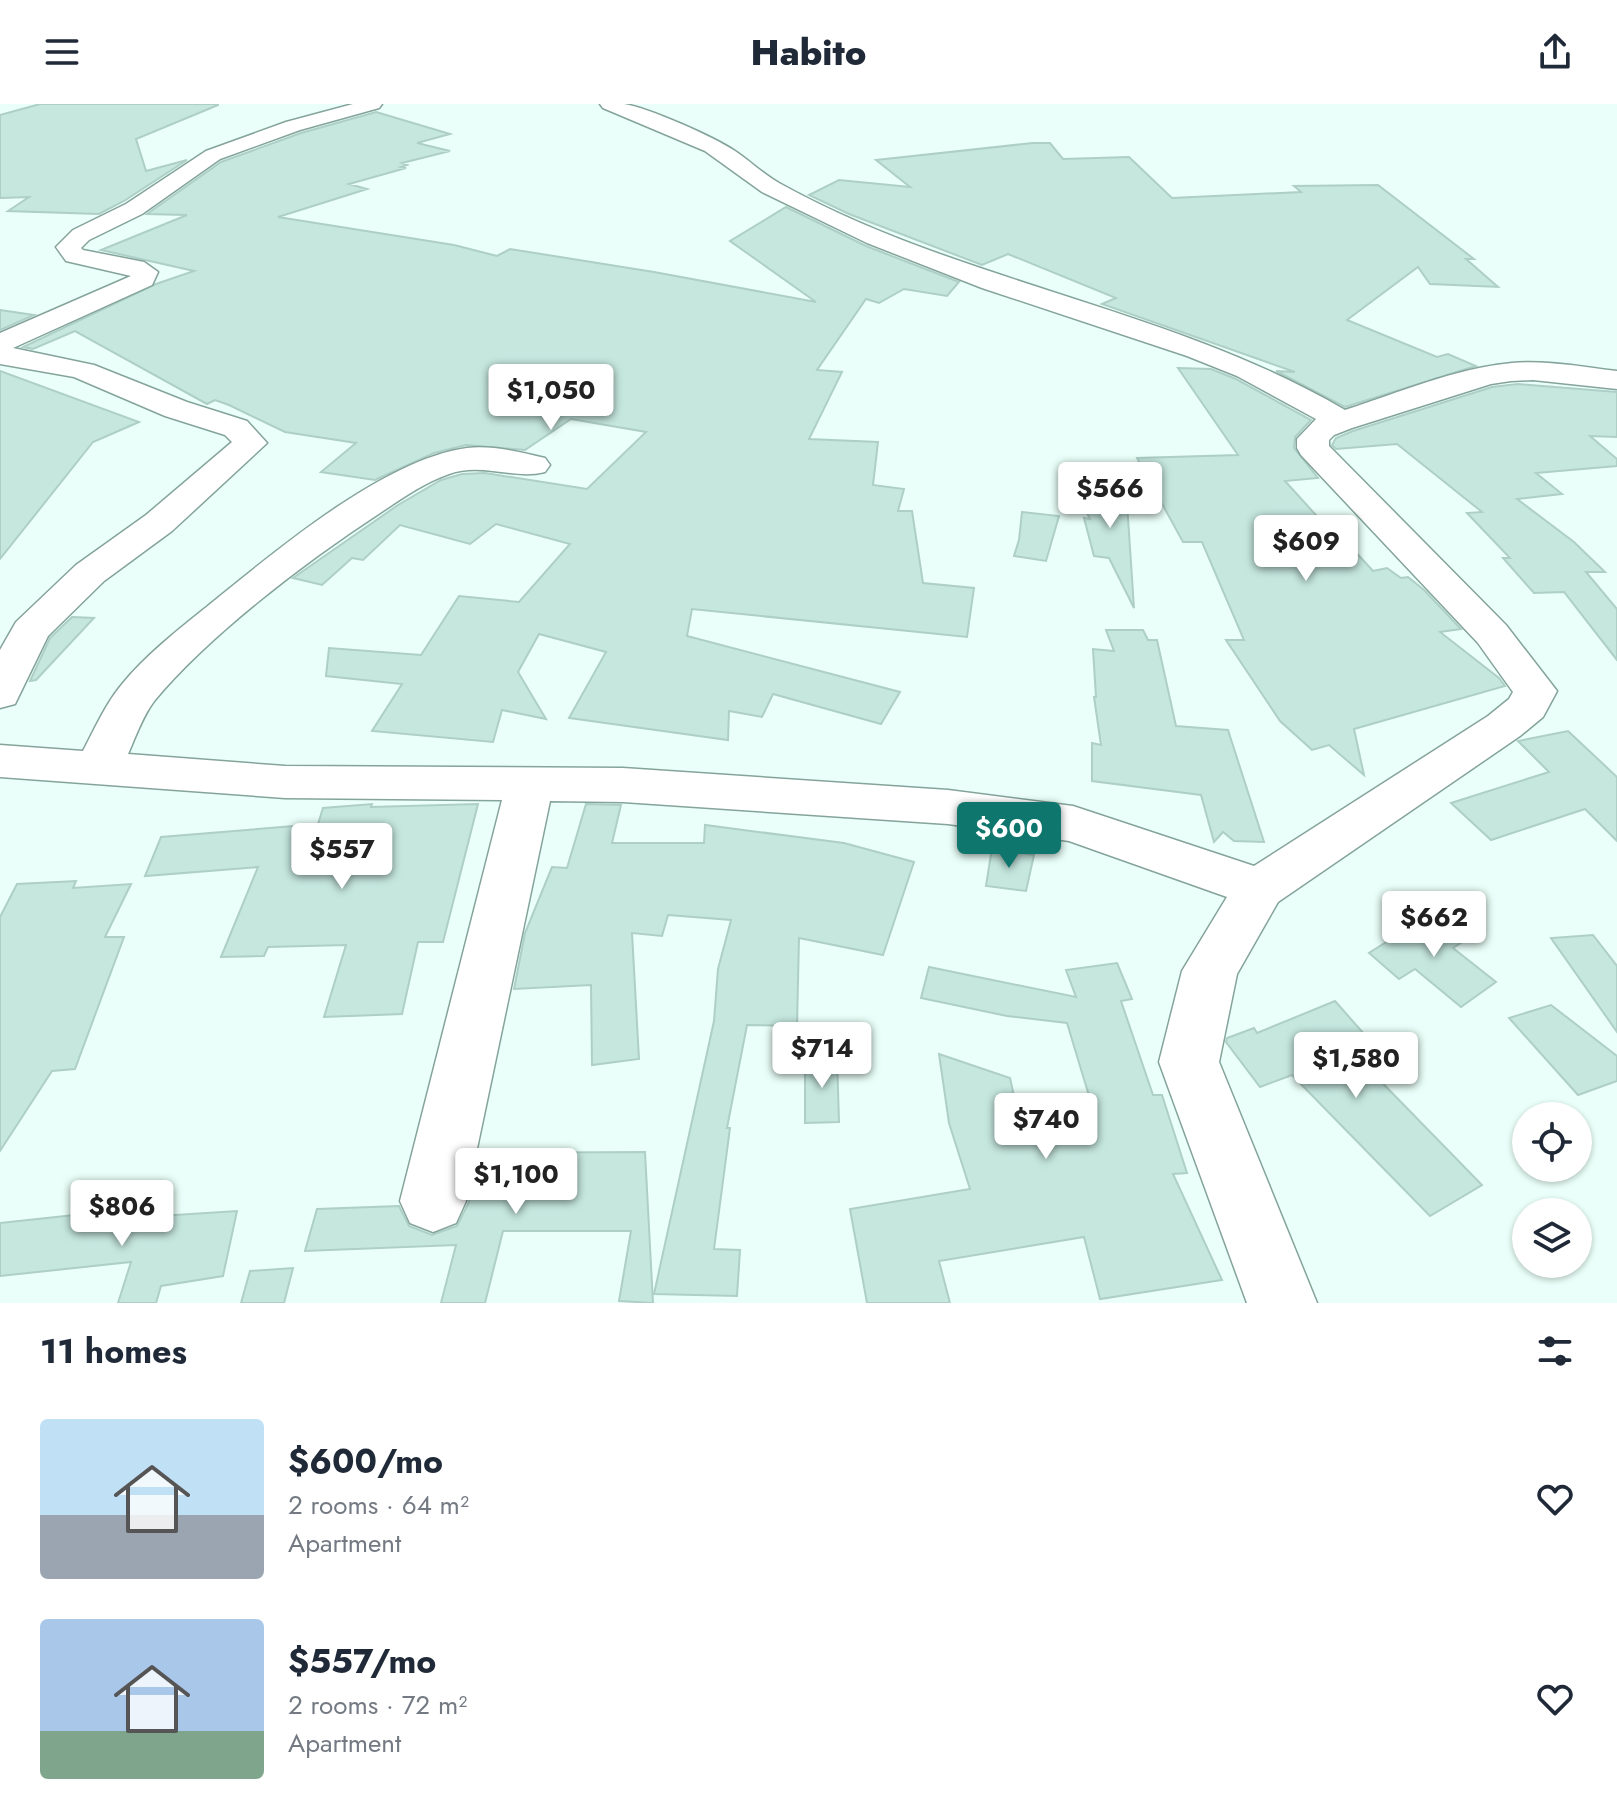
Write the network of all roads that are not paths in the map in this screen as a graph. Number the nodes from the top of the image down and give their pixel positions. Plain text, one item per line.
1 (373, 104) edge
2 (609, 104) edge
3 (0, 343) edge
4 (0, 355) edge
5 (1617, 380) edge
6 (1341, 421) junction
7 (533, 465) dead end
8 (0, 694) edge
9 (0, 761) edge
10 (97, 769) junction
11 (530, 785) junction
12 (1260, 888) junction
13 (433, 1201) dead end
14 (1282, 1303) edge

1 - 3 street
2 - 6 street
4 - 8 street
5 - 6 street
6 - 12 street
7 - 10 street
9 - 10 street
10 - 11 street
11 - 12 street
11 - 13 street
12 - 14 street

